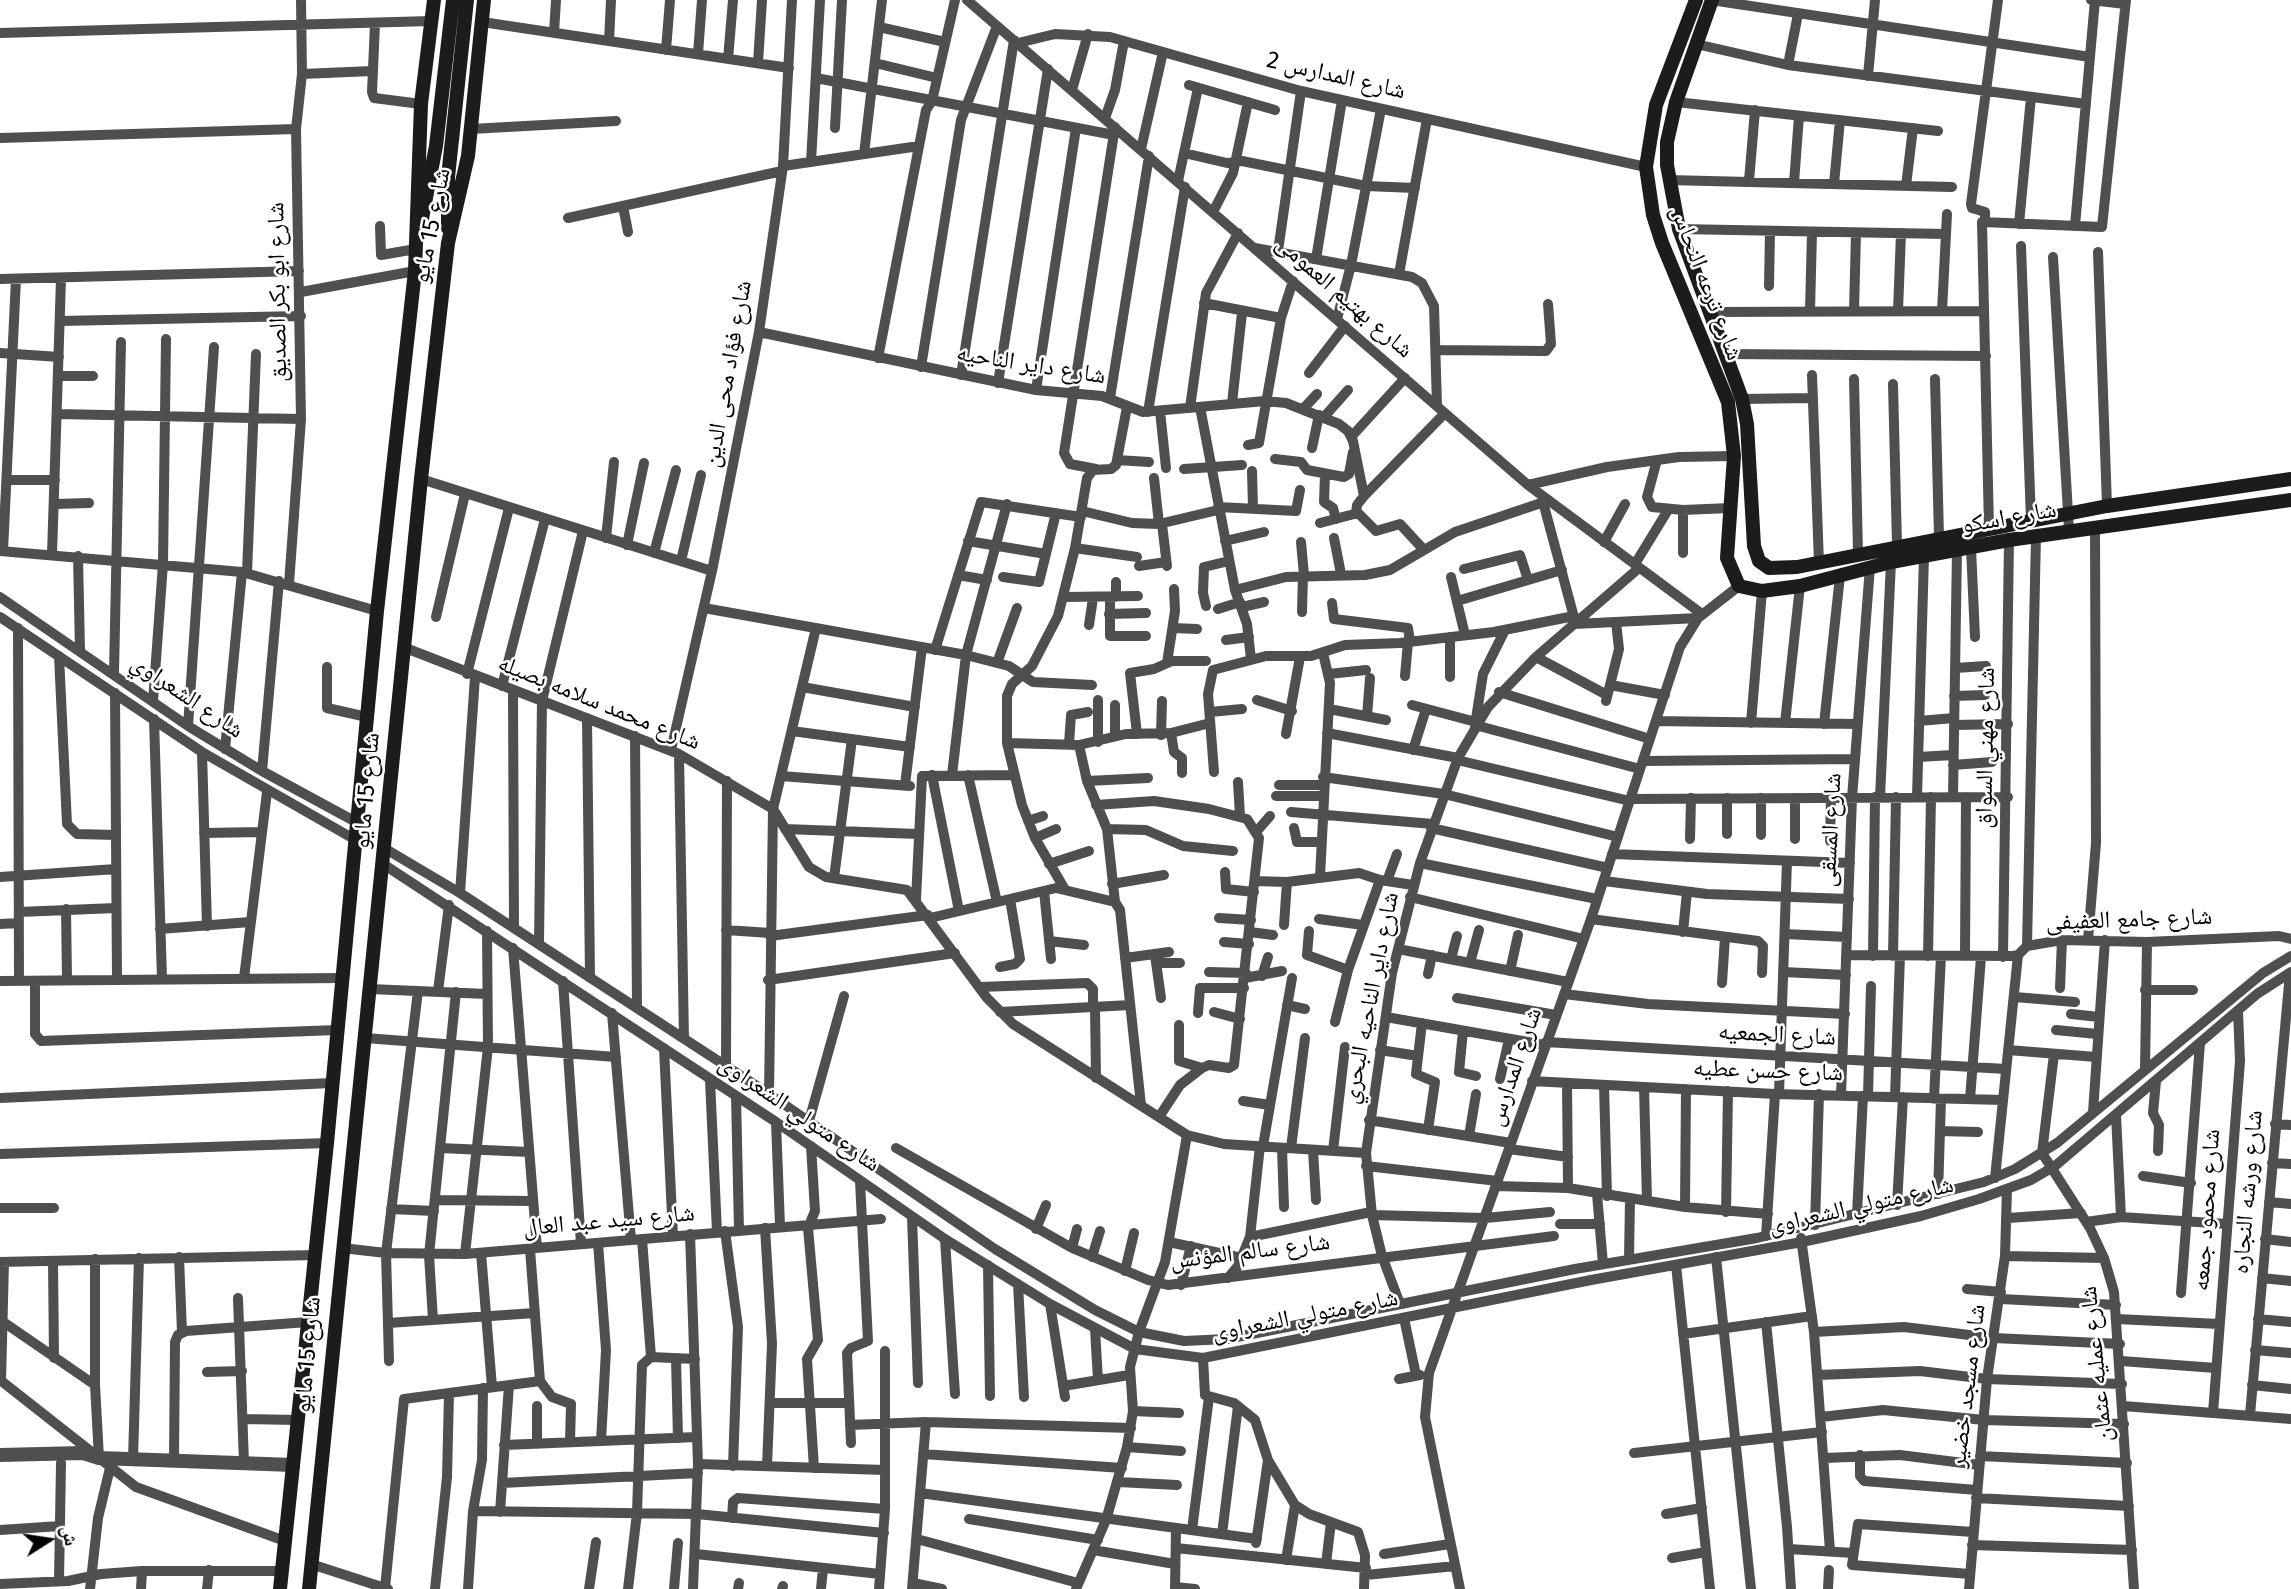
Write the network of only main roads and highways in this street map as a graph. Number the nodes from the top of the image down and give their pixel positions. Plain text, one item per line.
1 (434, 0) edge
2 (453, 0) edge
3 (467, 0) edge
4 (484, 0) edge
5 (1696, 0) edge
6 (1712, 0) edge
7 (1675, 211) junction
8 (1653, 215) junction
9 (448, 243) junction
10 (416, 244) junction
11 (2291, 479) edge
12 (2291, 500) edge
13 (1769, 568) joint
14 (1739, 586) joint
15 (280, 1589) edge
16 (309, 1589) edge

1 - 10 main road, شارع 15 مايو
2 - 10 main road
3 - 9 main road
4 - 9 main road, شارع 15 مايو
5 - 8 main road, شارع ترعه النحاس
6 - 7 main road, شارع ترعه النحاس
7 - 8 main road
7 - 13 main road, شارع ترعه النحاس
8 - 14 main road, شارع ترعه النحاس
9 - 16 main road, شارع 15 مايو
10 - 15 main road, شارع 15 مايو
11 - 13 main road, شارع اسكو
12 - 14 main road, شارع اسكو

